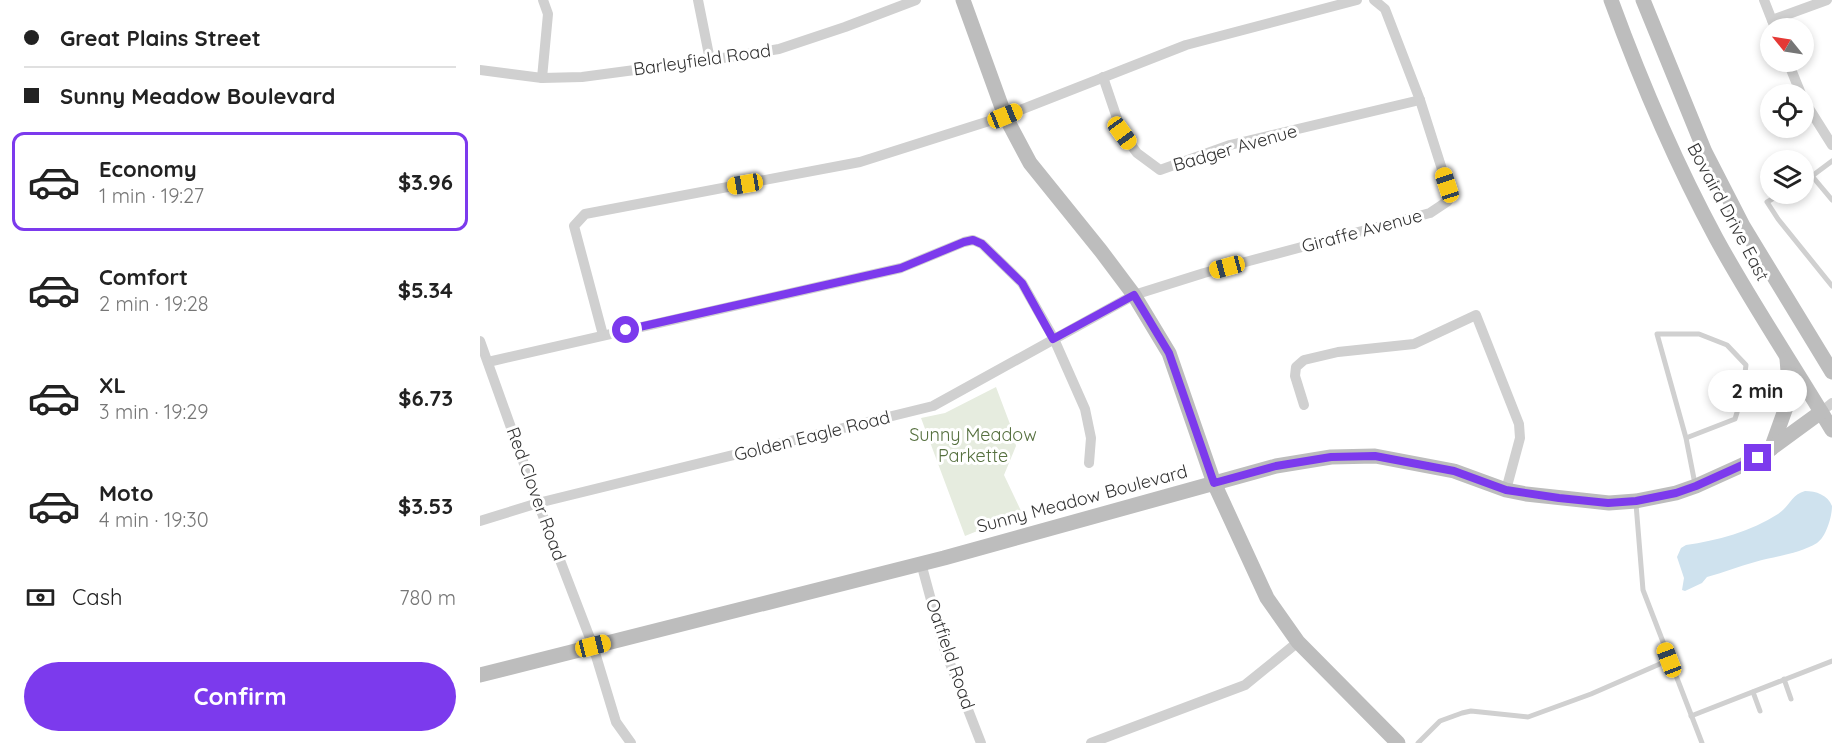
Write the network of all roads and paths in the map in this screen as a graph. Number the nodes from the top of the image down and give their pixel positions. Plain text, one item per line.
1 (543, 0) edge
2 (698, 0) edge
3 (916, 0) edge
4 (963, 0) edge
5 (1357, 0) edge
6 (1374, 0) edge
7 (1611, 0) edge
8 (1644, 0) edge
9 (1764, 0) edge
10 (1827, 0) edge
11 (1772, 18) edge
12 (1787, 18) edge
13 (710, 60) junction
14 (480, 70) edge
15 (1103, 77) junction
16 (542, 78) junction
17 (1420, 100) junction
18 (1005, 116) junction
19 (1814, 116) edge
20 (1832, 145) edge
21 (1832, 161) edge
22 (1814, 174) edge
23 (1814, 178) edge
24 (1832, 200) edge
25 (1768, 204) edge
26 (1832, 286) edge
27 (1134, 295) junction
28 (603, 335) junction
29 (1053, 339) junction
30 (480, 340) edge
31 (1787, 356) junction
32 (488, 362) junction
33 (1832, 372) edge
34 (1304, 405) dead end
35 (1827, 407) edge
36 (1832, 430) edge
37 (1686, 438) junction
38 (1771, 449) junction
39 (1089, 463) dead end
40 (1214, 483) junction
41 (1696, 486) junction
42 (1506, 490) junction
43 (1636, 501) junction
44 (538, 502) junction
45 (480, 521) edge
46 (921, 563) junction
47 (1298, 642) junction
48 (593, 646) junction
49 (1669, 660) junction
50 (1832, 661) edge
51 (480, 675) edge
52 (1784, 679) junction
53 (1753, 692) junction
54 (1791, 699) dead end
55 (1760, 711) dead end
56 (1691, 716) junction
57 (631, 743) edge
58 (981, 743) edge
59 (1091, 743) edge
60 (1398, 743) edge
61 (1418, 743) edge
62 (1702, 743) edge

1 - 16 street
2 - 13 street
3 - 13 street, Barleyfield Road
4 - 18 street
5 - 15 street
6 - 17 street, Giraffe Avenue
7 - 31 street, Bovaird Drive East
8 - 33 street, Bovaird Drive East
9 - 11 street
10 - 12 street
13 - 16 street, Barleyfield Road
14 - 16 street, Barleyfield Road
15 - 17 street, Badger Avenue
15 - 18 street
17 - 27 street, Giraffe Avenue
18 - 27 street
18 - 28 street
19 - 20 street
21 - 22 lane
23 - 24 lane
25 - 26 lane
27 - 29 street, Golden Eagle Road
27 - 40 street
28 - 29 street
28 - 32 street
29 - 39 street
29 - 44 street, Golden Eagle Road
30 - 32 street, Red Clover Road
31 - 35 street, Bovaird Drive East
31 - 38 street
32 - 44 street, Red Clover Road
34 - 42 street
35 - 36 street, Bovaird Drive East
35 - 38 street, Sunny Meadow Boulevard
37 - 37 lane
37 - 41 lane
38 - 41 street, Sunny Meadow Boulevard
40 - 42 street, Sunny Meadow Boulevard
40 - 46 street, Sunny Meadow Boulevard
40 - 47 street
41 - 43 street, Sunny Meadow Boulevard
42 - 43 street, Sunny Meadow Boulevard
43 - 49 lane
44 - 45 street, Golden Eagle Road
44 - 48 street, Red Clover Road
46 - 48 street, Sunny Meadow Boulevard
46 - 58 street, Oatfield Road
47 - 59 street
47 - 60 street
48 - 51 street, Sunny Meadow Boulevard
48 - 57 street, Red Clover Road
49 - 56 lane
49 - 61 lane
50 - 52 lane
52 - 53 lane
52 - 54 lane
53 - 55 lane
53 - 56 lane
56 - 62 lane

